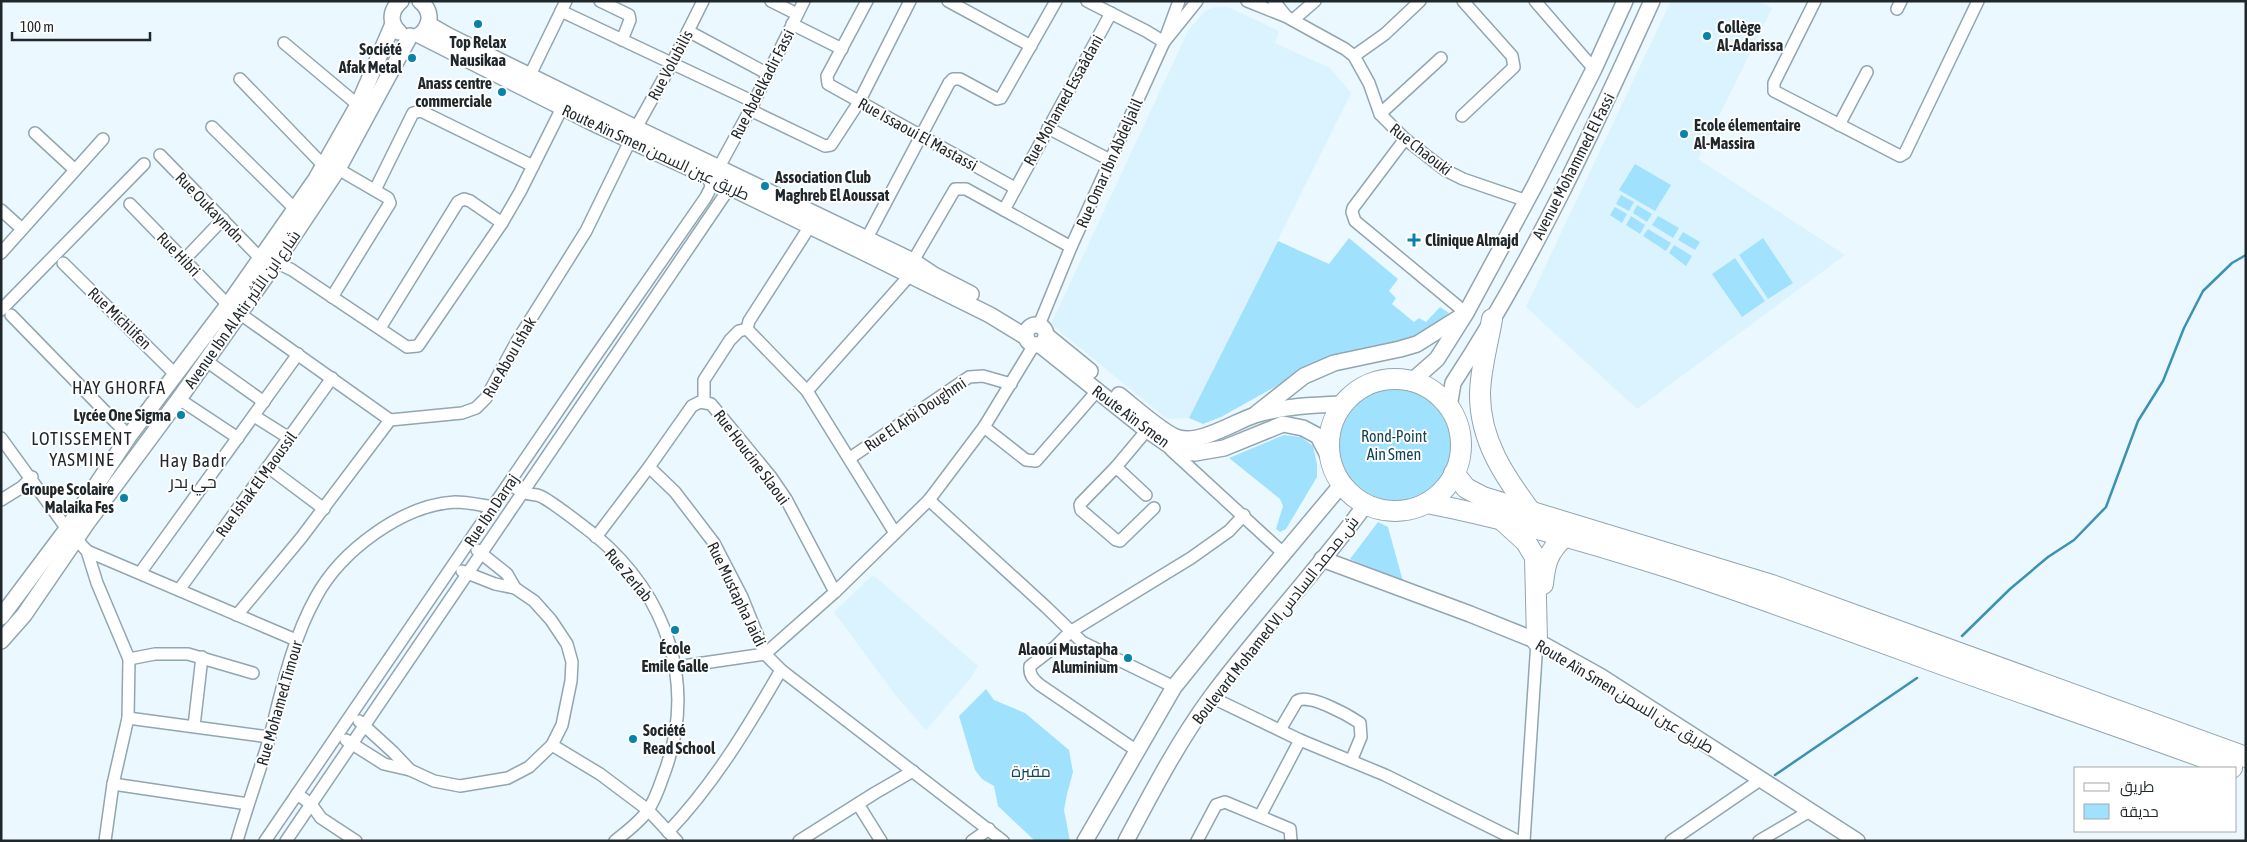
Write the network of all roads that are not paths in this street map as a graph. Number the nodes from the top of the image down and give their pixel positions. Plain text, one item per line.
1 (600, 1) edge
2 (702, 1) edge
3 (771, 1) edge
4 (804, 1) edge
5 (868, 1) edge
6 (910, 1) edge
7 (948, 1) edge
8 (1056, 1) edge
9 (1087, 1) edge
10 (1179, 1) edge
11 (1197, 1) edge
12 (1247, 1) edge
13 (1274, 1) edge
14 (1315, 1) edge
15 (1420, 1) edge
16 (1463, 1) edge
17 (1535, 1) edge
18 (1625, 1) edge
19 (1652, 1) edge
20 (1816, 1) edge
21 (1978, 1) edge
22 (427, 4) edge
23 (563, 6) edge
24 (393, 9) edge
25 (1111, 13) junction
26 (1290, 18) junction
27 (795, 19) junction
28 (688, 31) junction
29 (419, 32) junction
30 (622, 40) junction
31 (1164, 42) junction
32 (284, 43) dead end
33 (1031, 46) junction
34 (842, 49) junction
35 (1354, 56) junction
36 (1441, 58) dead end
37 (672, 63) junction
38 (1594, 69) junction
39 (1867, 72) dead end
40 (768, 74) junction
41 (530, 75) junction
42 (240, 79) dead end
43 (859, 102) junction
44 (358, 105) junction
45 (752, 106) junction
46 (562, 108) junction
47 (1380, 114) junction
48 (1462, 116) dead end
49 (1839, 125) junction
50 (212, 127) dead end
51 (1048, 128) junction
52 (35, 133) dead end
53 (633, 135) junction
54 (920, 136) junction
55 (104, 139) dead end
56 (1405, 139) junction
57 (160, 155) dead end
58 (1110, 160) junction
59 (144, 164) dead end
60 (533, 166) junction
61 (331, 168) junction
62 (75, 170) junction
63 (714, 172) junction
64 (730, 187) junction
65 (1015, 188) junction
66 (374, 190) junction
67 (1527, 201) junction
68 (130, 204) dead end
69 (295, 209) junction
70 (1, 210) edge
71 (1004, 210) junction
72 (223, 219) junction
73 (502, 223) junction
74 (810, 226) junction
75 (22, 230) junction
76 (867, 238) junction
77 (676, 241) junction
78 (1070, 247) junction
79 (689, 249) junction
80 (1, 252) edge
81 (184, 260) junction
82 (268, 260) junction
83 (63, 263) dead end
84 (912, 268) junction
85 (332, 297) junction
86 (234, 309) junction
87 (6, 312) edge
88 (1466, 313) junction
89 (1492, 319) junction
90 (380, 328) junction
91 (748, 330) junction
92 (1036, 336) junction
93 (298, 354) junction
94 (205, 360) junction
95 (590, 364) junction
96 (176, 374) junction
97 (604, 374) junction
98 (332, 378) junction
99 (1412, 381) junction
100 (1011, 384) junction
101 (1098, 390) junction
102 (807, 391) junction
103 (179, 398) junction
104 (264, 402) junction
105 (704, 402) junction
106 (1343, 404) junction
107 (1449, 407) junction
108 (1254, 415) junction
109 (254, 416) junction
110 (390, 420) junction
111 (984, 427) junction
112 (1152, 434) junction
113 (130, 436) junction
114 (1, 438) edge
115 (238, 438) junction
116 (289, 438) junction
117 (850, 458) junction
118 (1331, 461) junction
119 (268, 467) junction
120 (649, 467) junction
121 (1116, 467) junction
122 (519, 469) junction
123 (1454, 473) junction
124 (32, 477) junction
125 (533, 479) junction
126 (509, 484) junction
127 (1342, 484) junction
128 (524, 493) junction
129 (1146, 494) dead end
130 (540, 496) junction
131 (1, 500) edge
132 (929, 500) junction
133 (1427, 503) junction
134 (1366, 504) junction
135 (493, 507) junction
136 (1154, 508) dead end
137 (324, 509) junction
138 (1531, 512) junction
139 (1244, 516) junction
140 (1500, 518) junction
141 (895, 533) junction
142 (596, 537) junction
143 (1564, 537) junction
144 (77, 540) junction
145 (469, 543) junction
146 (482, 553) junction
147 (1283, 553) junction
148 (1322, 560) junction
149 (454, 566) junction
150 (140, 573) junction
151 (467, 575) junction
152 (515, 588) junction
153 (179, 590) junction
154 (835, 592) junction
155 (236, 615) junction
156 (1, 617) edge
157 (1070, 632) junction
158 (296, 640) junction
159 (1, 641) edge
160 (1537, 641) junction
161 (765, 654) junction
162 (202, 657) junction
163 (129, 659) junction
164 (676, 667) junction
165 (781, 670) junction
166 (253, 673) dead end
167 (1174, 687) junction
168 (1211, 697) junction
169 (352, 715) junction
170 (128, 718) junction
171 (194, 726) junction
172 (364, 726) junction
173 (1280, 730) junction
174 (339, 734) junction
175 (269, 737) junction
176 (1300, 740) junction
177 (352, 744) junction
178 (552, 745) junction
179 (1137, 751) junction
180 (2246, 757) edge
181 (1351, 761) junction
182 (2229, 767) edge
183 (410, 770) junction
184 (913, 771) junction
185 (1760, 780) junction
186 (114, 784) junction
187 (297, 794) junction
188 (248, 804) junction
189 (311, 804) junction
190 (858, 804) junction
191 (288, 806) junction
192 (648, 810) junction
193 (1810, 811) junction
194 (1260, 816) junction
195 (302, 817) junction
196 (321, 818) junction
197 (989, 829) junction
198 (668, 832) junction
199 (105, 841) edge
200 (237, 841) edge
201 (265, 841) edge
202 (286, 841) edge
203 (356, 841) edge
204 (615, 841) edge
205 (677, 841) edge
206 (800, 841) edge
207 (881, 841) edge
208 (972, 841) edge
209 (1004, 841) edge
210 (1085, 841) edge
211 (1126, 841) edge
212 (1197, 841) edge
213 (1291, 841) edge
214 (1518, 841) edge
215 (1524, 841) edge
216 (1671, 841) edge
217 (1759, 841) edge
218 (1857, 841) edge

1 - 30 street
2 - 28 street, Rue Volubilis
3 - 27 street
4 - 27 street, Rue Abdelkadir Fassi
5 - 34 street
6 - 43 street
7 - 33 street
8 - 33 street
9 - 25 street
10 - 31 street, Rue Omar Ibn Abdeljalil
11 - 31 street
12 - 26 street, Rue Chaouki
13 - 26 street
14 - 26 street
15 - 35 street
16 - 48 street
17 - 38 street
18 - 38 main road, Avenue Mohammed El Fassi
19 - 89 main road, Avenue Mohammed El Fassi
20 - 49 street
21 - 49 street
22 - 29 main road
23 - 30 street
23 - 41 street
24 - 29 main road
24 - 44 main road, Avenue Ibn Al Atir شارع ابن الأثير
25 - 31 street
25 - 51 street, Rue Mohamed Essaâdani
26 - 35 street, Rue Chaouki
27 - 34 street
27 - 40 street, Rue Abdelkadir Fassi
28 - 37 street, Rue Volubilis
28 - 40 street
29 - 41 main road, Route Aïn Smen طريق عين السمن
29 - 46 main road, Route Aïn Smen طريق عين السمن
29 - 61 main road, Avenue Ibn Al Atir شارع ابن الأثير
30 - 37 street
31 - 58 street, Rue Omar Ibn Abdeljalil
32 - 44 street
33 - 54 street
34 - 43 street, Rue Issaoui El Mastassi
35 - 47 street, Rue Chaouki
36 - 47 street
37 - 45 street
37 - 53 street, Rue Volubilis
38 - 67 main road, Avenue Mohammed El Fassi
39 - 49 street
40 - 45 street, Rue Abdelkadir Fassi
41 - 53 main road, Route Aïn Smen طريق عين السمن
42 - 61 street
43 - 45 street
43 - 54 street, Rue Issaoui El Mastassi
44 - 61 main road, Avenue Ibn Al Atir شارع ابن الأثير
45 - 63 street, Rue Abdelkadir Fassi
46 - 53 main road, Route Aïn Smen طريق عين السمن
46 - 60 street
47 - 56 street, Rue Chaouki
50 - 69 street
51 - 58 street
51 - 65 street, Rue Mohamed Essaâdani
52 - 62 street
53 - 63 main road, Route Aïn Smen طريق عين السمن
53 - 110 street, Rue Abou Ishak
54 - 65 street, Rue Issaoui El Mastassi
54 - 76 street
55 - 62 street
56 - 67 street, Rue Chaouki
56 - 88 street
57 - 72 street, Rue Oukaymdn
58 - 78 street, Rue Omar Ibn Abdeljalil
59 - 87 street
60 - 66 street
60 - 73 street
61 - 66 street
61 - 69 main road, Avenue Ibn Al Atir شارع ابن الأثير
61 - 82 main road, Avenue Ibn Al Atir شارع ابن الأثير
62 - 75 street
63 - 64 main road, Route Aïn Smen طريق عين السمن
63 - 76 main road, Route Aïn Smen طريق عين السمن
63 - 77 street, Rue Ibn Darraj
64 - 74 main road, Route Aïn Smen طريق عين السمن
64 - 79 street, Rue Ibn Darraj
65 - 71 street, Rue Mohamed Essaâdani
66 - 85 street
67 - 88 main road, Avenue Mohammed El Fassi
68 - 81 street, Rue Hibri
69 - 82 main road, Avenue Ibn Al Atir شارع ابن الأثير
70 - 75 street
71 - 78 street
71 - 84 street
72 - 81 street
72 - 82 street, Rue Oukaymdn
73 - 90 street, Rue Oukaymdn
73 - 90 street
74 - 84 main road, Route Aïn Smen طريق عين السمن
74 - 91 street
75 - 80 street
76 - 84 main road, Route Aïn Smen طريق عين السمن
77 - 79 street
77 - 95 street, Rue Ibn Darraj
78 - 92 street, Rue Omar Ibn Abdeljalil
79 - 97 street, Rue Ibn Darraj
81 - 86 street, Rue Hibri
82 - 85 street, Rue Oukaymdn
82 - 86 main road, Avenue Ibn Al Atir شارع ابن الأثير
83 - 96 street, Rue Michlifen
84 - 92 main road, Route Aïn Smen طريق عين السمن
84 - 102 street
85 - 90 street, Rue Oukaymdn
86 - 93 street, Rue Hibri
86 - 94 main road, Avenue Ibn Al Atir شارع ابن الأثير
86 - 96 main road, Avenue Ibn Al Atir شارع ابن الأثير
87 - 113 street
88 - 99 main road, Avenue Mohammed El Fassi
88 - 108 main road
89 - 107 main road, Avenue Mohammed El Fassi
89 - 138 highway
91 - 102 street
91 - 105 street
92 - 100 street, Rue Omar Ibn Abdeljalil
92 - 101 main road, Route Aïn Smen
92 - 108 main road, Route Aïn Smen
93 - 98 street, Rue Hibri
93 - 104 street
94 - 103 main road, Avenue Ibn Al Atir شارع ابن الأثير
94 - 104 street
95 - 97 street
95 - 122 street, Rue Ibn Darraj
96 - 113 main road, Avenue Ibn Al Atir شارع ابن الأثير
97 - 125 street, Rue Ibn Darraj
98 - 110 street, Rue Hibri
98 - 116 street, Rue Ishak El Maoussil
99 - 106 highway
99 - 107 highway
100 - 111 street, Rue Omar Ibn Abdeljalil
100 - 117 street, Rue El Arbi Doughmi
101 - 111 street
101 - 112 main road, Route Aïn Smen
102 - 117 street
103 - 115 street
103 - 144 main road, Avenue Ibn Al Atir شارع ابن الأثير
104 - 109 street
105 - 120 street, Rue Houcine Slaoui
105 - 154 street, Rue Houcine Slaoui
106 - 108 main road, Route Aïn Smen
106 - 118 highway
107 - 123 highway
109 - 115 street
109 - 116 street
110 - 137 street
111 - 132 street, Rue Omar Ibn Abdeljalil
112 - 118 main road, Route Aïn Smen
112 - 121 street
112 - 139 street
113 - 144 main road, Avenue Ibn Al Atir شارع ابن الأثير
114 - 124 street
115 - 150 street
116 - 119 street, Rue Ishak El Maoussil
117 - 141 street
118 - 127 highway
119 - 137 street
119 - 153 street, Rue Ishak El Maoussil
120 - 142 street, Rue Houcine Slaoui
120 - 161 street, Rue Mustapha Jaidi
121 - 129 street
121 - 136 street
122 - 125 street
122 - 126 street, Rue Ibn Darraj
123 - 133 highway
123 - 138 highway
124 - 131 street
124 - 144 street
125 - 128 street, Rue Ibn Darraj
125 - 130 street
126 - 128 street, Rue ZerIab
126 - 135 street, Rue Ibn Darraj
127 - 134 highway
127 - 147 main road, Boulevard Mohamed VI ش. محمد السادس
128 - 130 street, Rue ZerIab
128 - 146 street, Rue Ibn Darraj
130 - 142 street, Rue ZerIab
132 - 141 street, Rue Omar Ibn Abdeljalil
132 - 157 street
133 - 134 highway
133 - 140 highway
134 - 148 main road, Boulevard Mohamed VI ش. محمد السادس
135 - 145 street, Rue Ibn Darraj
135 - 158 street, Rue Mohamed Timour
137 - 155 street
138 - 180 highway
139 - 147 street
139 - 157 street
140 - 143 highway
140 - 160 highway
141 - 154 street, Rue Omar Ibn Abdeljalil
142 - 164 street, Rue ZerIab
143 - 160 highway
143 - 182 highway
144 - 150 street
144 - 156 main road, Avenue Ibn Al Atir شارع ابن الأثير
144 - 159 main road, Avenue Ibn Al Atir شارع ابن الأثير
144 - 163 street
145 - 146 street
145 - 149 street, Rue Ibn Darraj
146 - 151 street, Rue Ibn Darraj
146 - 152 street
147 - 167 main road, Boulevard Mohamed VI ش. محمد السادس
148 - 160 main road, Route Aïn Smen طريق عين السمن
148 - 168 main road, Boulevard Mohamed VI ش. محمد السادس
149 - 151 street
149 - 169 street, Rue Ibn Darraj
150 - 153 street
151 - 152 street
151 - 172 street, Rue Ibn Darraj
152 - 178 street
153 - 155 street
154 - 161 street, Rue Omar Ibn Abdeljalil
155 - 158 street
157 - 167 street
157 - 179 street
158 - 175 street, Rue Mohamed Timour
160 - 185 main road, Route Aïn Smen طريق عين السمن
160 - 215 street
161 - 164 street
161 - 165 street
162 - 163 street
162 - 166 street
162 - 171 street
163 - 170 street
164 - 192 street, Rue ZerIab
165 - 184 street
165 - 198 street
167 - 179 main road, Boulevard Mohamed VI ش. محمد السادس
168 - 173 street
168 - 211 main road, Boulevard Mohamed VI ش. محمد السادس
169 - 172 street
169 - 174 street, Rue Ibn Darraj
170 - 171 street
170 - 186 street
171 - 175 street
172 - 177 street, Rue Ibn Darraj
172 - 183 street
173 - 176 street
173 - 181 street
174 - 177 street
174 - 187 street, Rue Ibn Darraj
175 - 188 street, Rue Mohamed Timour
176 - 181 street
176 - 194 street
177 - 183 street
177 - 189 street, Rue Ibn Darraj
178 - 183 street
178 - 192 street
179 - 210 main road, Boulevard Mohamed VI ش. محمد السادس
181 - 214 street
184 - 190 street
184 - 197 street
185 - 193 main road, Route Aïn Smen طريق عين السمن
185 - 216 street
186 - 188 street
186 - 199 street
187 - 189 street
187 - 191 street, Rue Ibn Darraj
188 - 200 street, Rue Mohamed Timour
189 - 195 street, Rue Ibn Darraj
189 - 196 street
190 - 206 street
190 - 207 street
191 - 195 street
191 - 201 street, Rue Ibn Darraj
192 - 198 street
192 - 204 street, Rue ZerIab
193 - 217 street
193 - 218 main road, Route Aïn Smen طريق عين السمن
194 - 212 street
194 - 213 street
195 - 196 street
195 - 202 street, Rue Ibn Darraj
196 - 203 street
197 - 208 street
197 - 209 street
198 - 205 street

